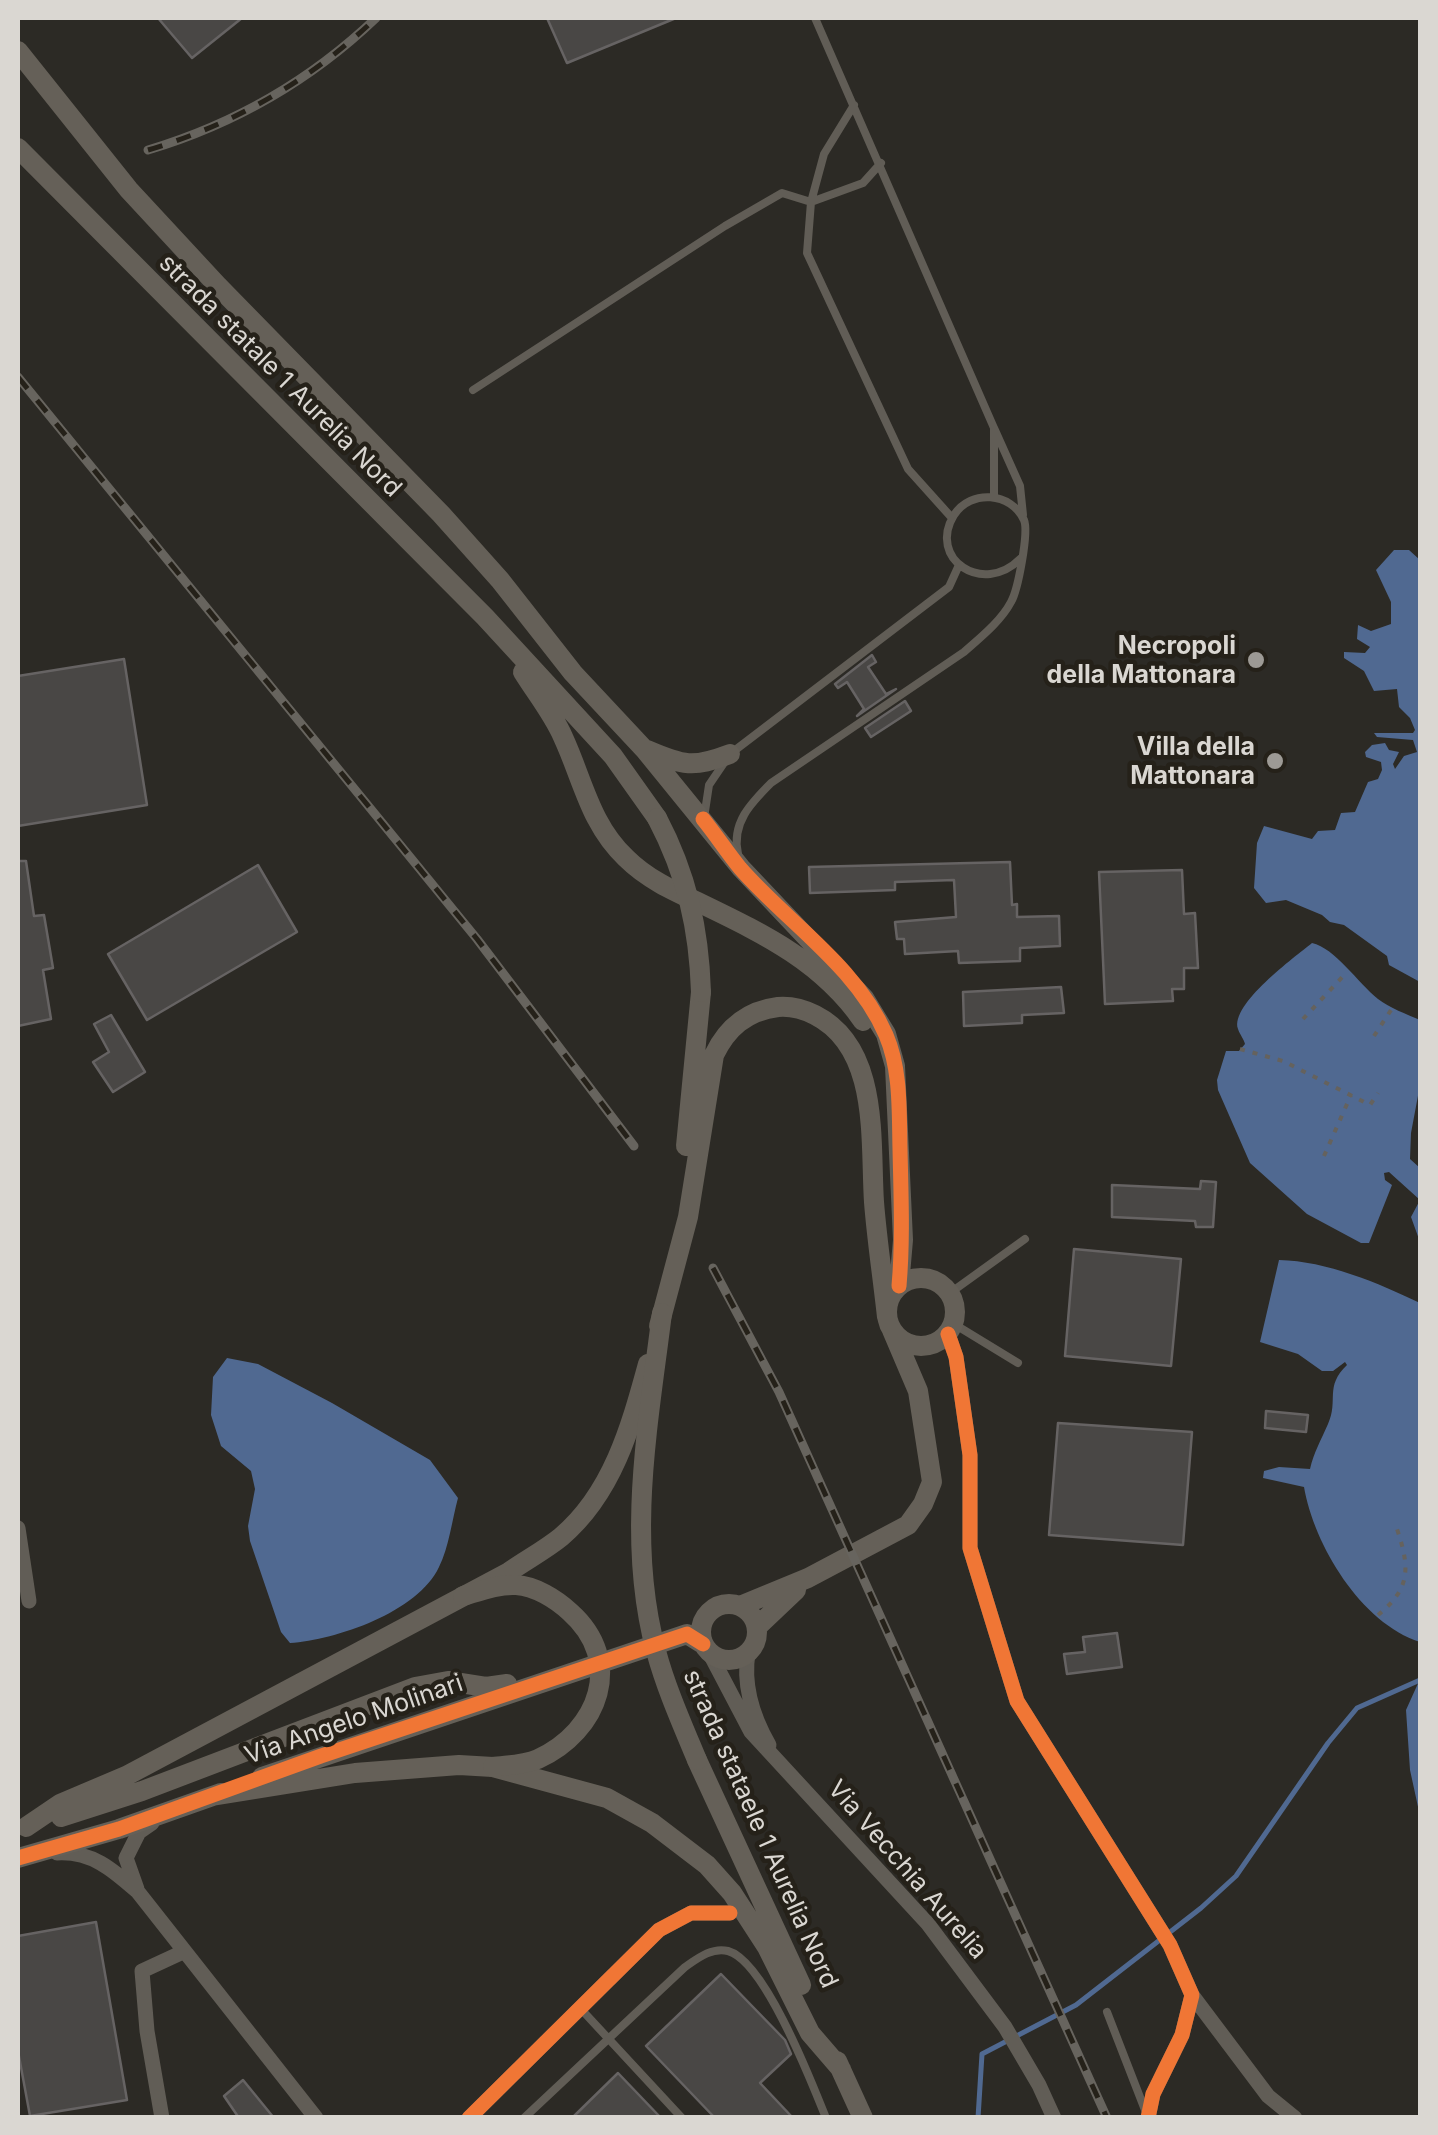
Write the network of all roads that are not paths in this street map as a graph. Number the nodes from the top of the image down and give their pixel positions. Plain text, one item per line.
1 (816, 18) edge
2 (18, 51) edge
3 (854, 105) junction
4 (18, 148) edge
5 (881, 163) junction
6 (811, 202) junction
7 (474, 390) dead end
8 (994, 428) junction
9 (994, 497) junction
10 (952, 518) junction
11 (1024, 520) junction
12 (1020, 559) junction
13 (960, 565) junction
14 (506, 639) junction
15 (645, 750) junction
16 (730, 754) junction
17 (704, 819) junction
18 (741, 868) junction
19 (898, 1100) junction
20 (1025, 1239) dead end
21 (903, 1240) junction
22 (932, 1280) junction
23 (899, 1286) junction
24 (667, 1292) junction
25 (950, 1293) junction
26 (662, 1313) junction
27 (890, 1323) junction
28 (946, 1334) junction
29 (1018, 1363) dead end
30 (918, 1391) junction
31 (18, 1528) edge
32 (808, 1578) junction
33 (463, 1596) junction
34 (29, 1600) dead end
35 (740, 1606) junction
36 (704, 1619) junction
37 (757, 1627) junction
38 (706, 1648) junction
39 (748, 1653) junction
40 (779, 1761) junction
41 (493, 1767) junction
42 (212, 1796) junction
43 (171, 1809) junction
44 (22, 1828) edge
45 (26, 1856) edge
46 (138, 1892) junction
47 (730, 1913) dead end
48 (183, 1952) junction
49 (1192, 1995) junction
50 (580, 2008) junction
51 (1106, 2012) dead end
52 (607, 2037) junction
53 (840, 2069) junction
54 (1147, 2116) edge
55 (162, 2118) edge
56 (316, 2118) edge
57 (469, 2118) edge
58 (524, 2118) edge
59 (682, 2118) edge
60 (826, 2118) edge
61 (863, 2118) edge
62 (1054, 2118) edge
63 (1296, 2118) edge

1 - 3 lane
2 - 15 main road
3 - 5 lane
3 - 6 lane
4 - 14 main road, strada statale 1 Aurelia Nord
5 - 6 lane
5 - 8 lane
6 - 7 lane
6 - 10 lane
8 - 9 lane
8 - 11 lane
9 - 10 lane
9 - 11 lane
10 - 13 lane
11 - 12 lane
12 - 13 lane
12 - 18 lane
13 - 16 lane
14 - 19 main road
14 - 24 main road, bridge
15 - 16 main road
15 - 17 main road
16 - 17 lane
17 - 18 main road
18 - 19 main road
19 - 21 main road
20 - 25 lane
21 - 22 main road
21 - 23 main road
22 - 23 main road
22 - 25 main road
23 - 27 main road
24 - 26 main road
24 - 27 main road
25 - 28 main road
26 - 33 main road, bridge
26 - 53 main road, strada stataele 1 Aurelia Nord, bridge
27 - 28 main road
27 - 30 main road
28 - 29 lane
28 - 30 main road
28 - 49 street
30 - 32 main road
31 - 34 street
32 - 35 main road
32 - 37 main road
33 - 41 main road, bridge
33 - 44 main road
35 - 36 main road
35 - 37 main road
36 - 38 main road
36 - 44 main road, Via Angelo Molinari
37 - 39 main road
38 - 39 main road
38 - 40 street, Via Vecchia Aurelia
38 - 42 main road, Via Angelo Molinari
39 - 40 street, Via Vecchia Aurelia
40 - 62 street, Via Vecchia Aurelia
41 - 42 main road
41 - 53 main road
42 - 43 main road, Via Angelo Molinari
43 - 45 main road, Via Angelo Molinari
43 - 46 street
45 - 46 street
46 - 48 street
47 - 50 street
48 - 55 street
48 - 56 street
49 - 54 street
49 - 63 street
50 - 52 lane
50 - 57 street
51 - 54 lane
52 - 58 lane
52 - 59 lane
52 - 60 lane
53 - 61 main road, strada stataele 1 Aurelia Nord

